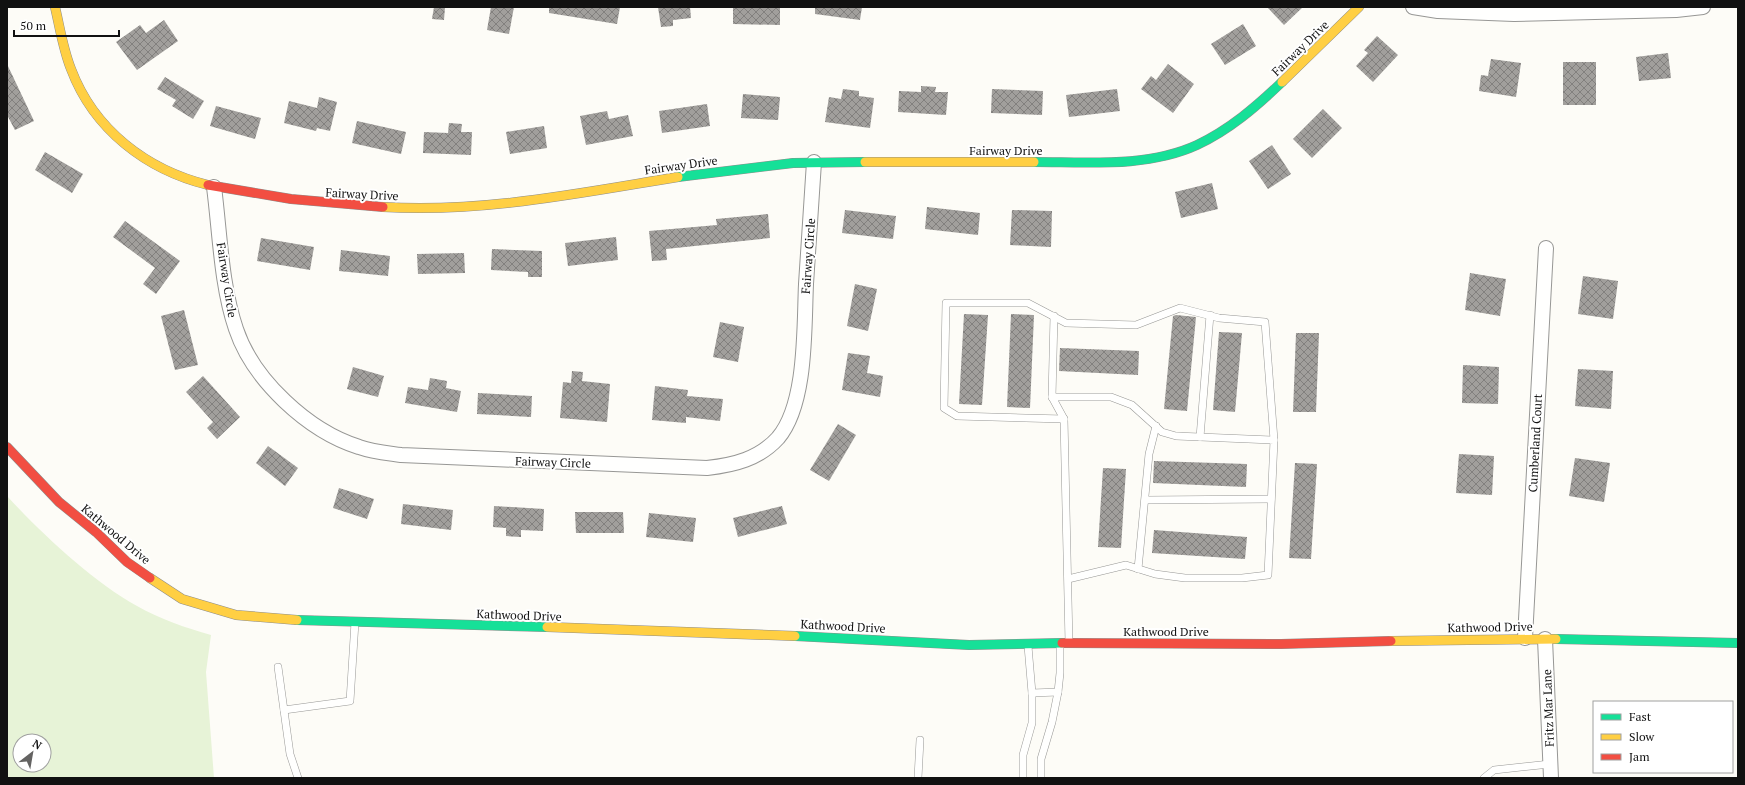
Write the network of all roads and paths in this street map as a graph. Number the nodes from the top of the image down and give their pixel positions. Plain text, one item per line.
1 (55, 7) edge
2 (1359, 7) edge
3 (1413, 7) edge
4 (1703, 7) edge
5 (814, 162) junction
6 (214, 187) junction
7 (1546, 248) dead end
8 (1054, 316) junction
9 (1210, 316) junction
10 (1052, 397) junction
11 (1064, 419) junction
12 (1156, 426) junction
13 (1200, 437) junction
14 (1274, 440) junction
15 (7, 447) edge
16 (1272, 499) junction
17 (1146, 500) junction
18 (1138, 569) junction
19 (1068, 578) junction
20 (355, 622) junction
21 (1525, 638) junction
22 (1545, 639) junction
23 (1065, 643) junction
24 (1738, 643) edge
25 (1027, 644) junction
26 (278, 667) dead end
27 (1058, 692) junction
28 (1032, 693) junction
29 (284, 710) junction
30 (920, 740) dead end
31 (1550, 771) edge
32 (298, 778) edge
33 (918, 778) edge
34 (1023, 778) edge
35 (1041, 778) edge
36 (1484, 778) edge

1 - 6 street, Fairway Drive
2 - 5 street, Fairway Drive
3 - 4 street
5 - 6 street, Fairway Drive
5 - 6 street, Fairway Circle
7 - 21 street, Cumberland Court
8 - 9 lane
8 - 10 lane
8 - 11 lane
9 - 13 lane
9 - 14 lane
10 - 11 lane
10 - 12 lane
11 - 19 lane
12 - 13 lane
12 - 17 lane
13 - 14 lane
14 - 16 lane
15 - 20 street, Kathwood Drive
16 - 17 lane
16 - 18 lane
17 - 18 lane
18 - 19 lane
19 - 23 lane
20 - 25 street, Kathwood Drive
20 - 29 lane
21 - 22 street, Kathwood Drive
21 - 23 street, Kathwood Drive
22 - 24 street, Kathwood Drive
22 - 31 street, Fritz Mar Lane
23 - 25 street, Kathwood Drive
23 - 27 lane
25 - 28 lane
26 - 29 lane
27 - 28 lane
27 - 35 lane
28 - 34 lane
29 - 32 lane
30 - 33 lane
31 - 36 lane

